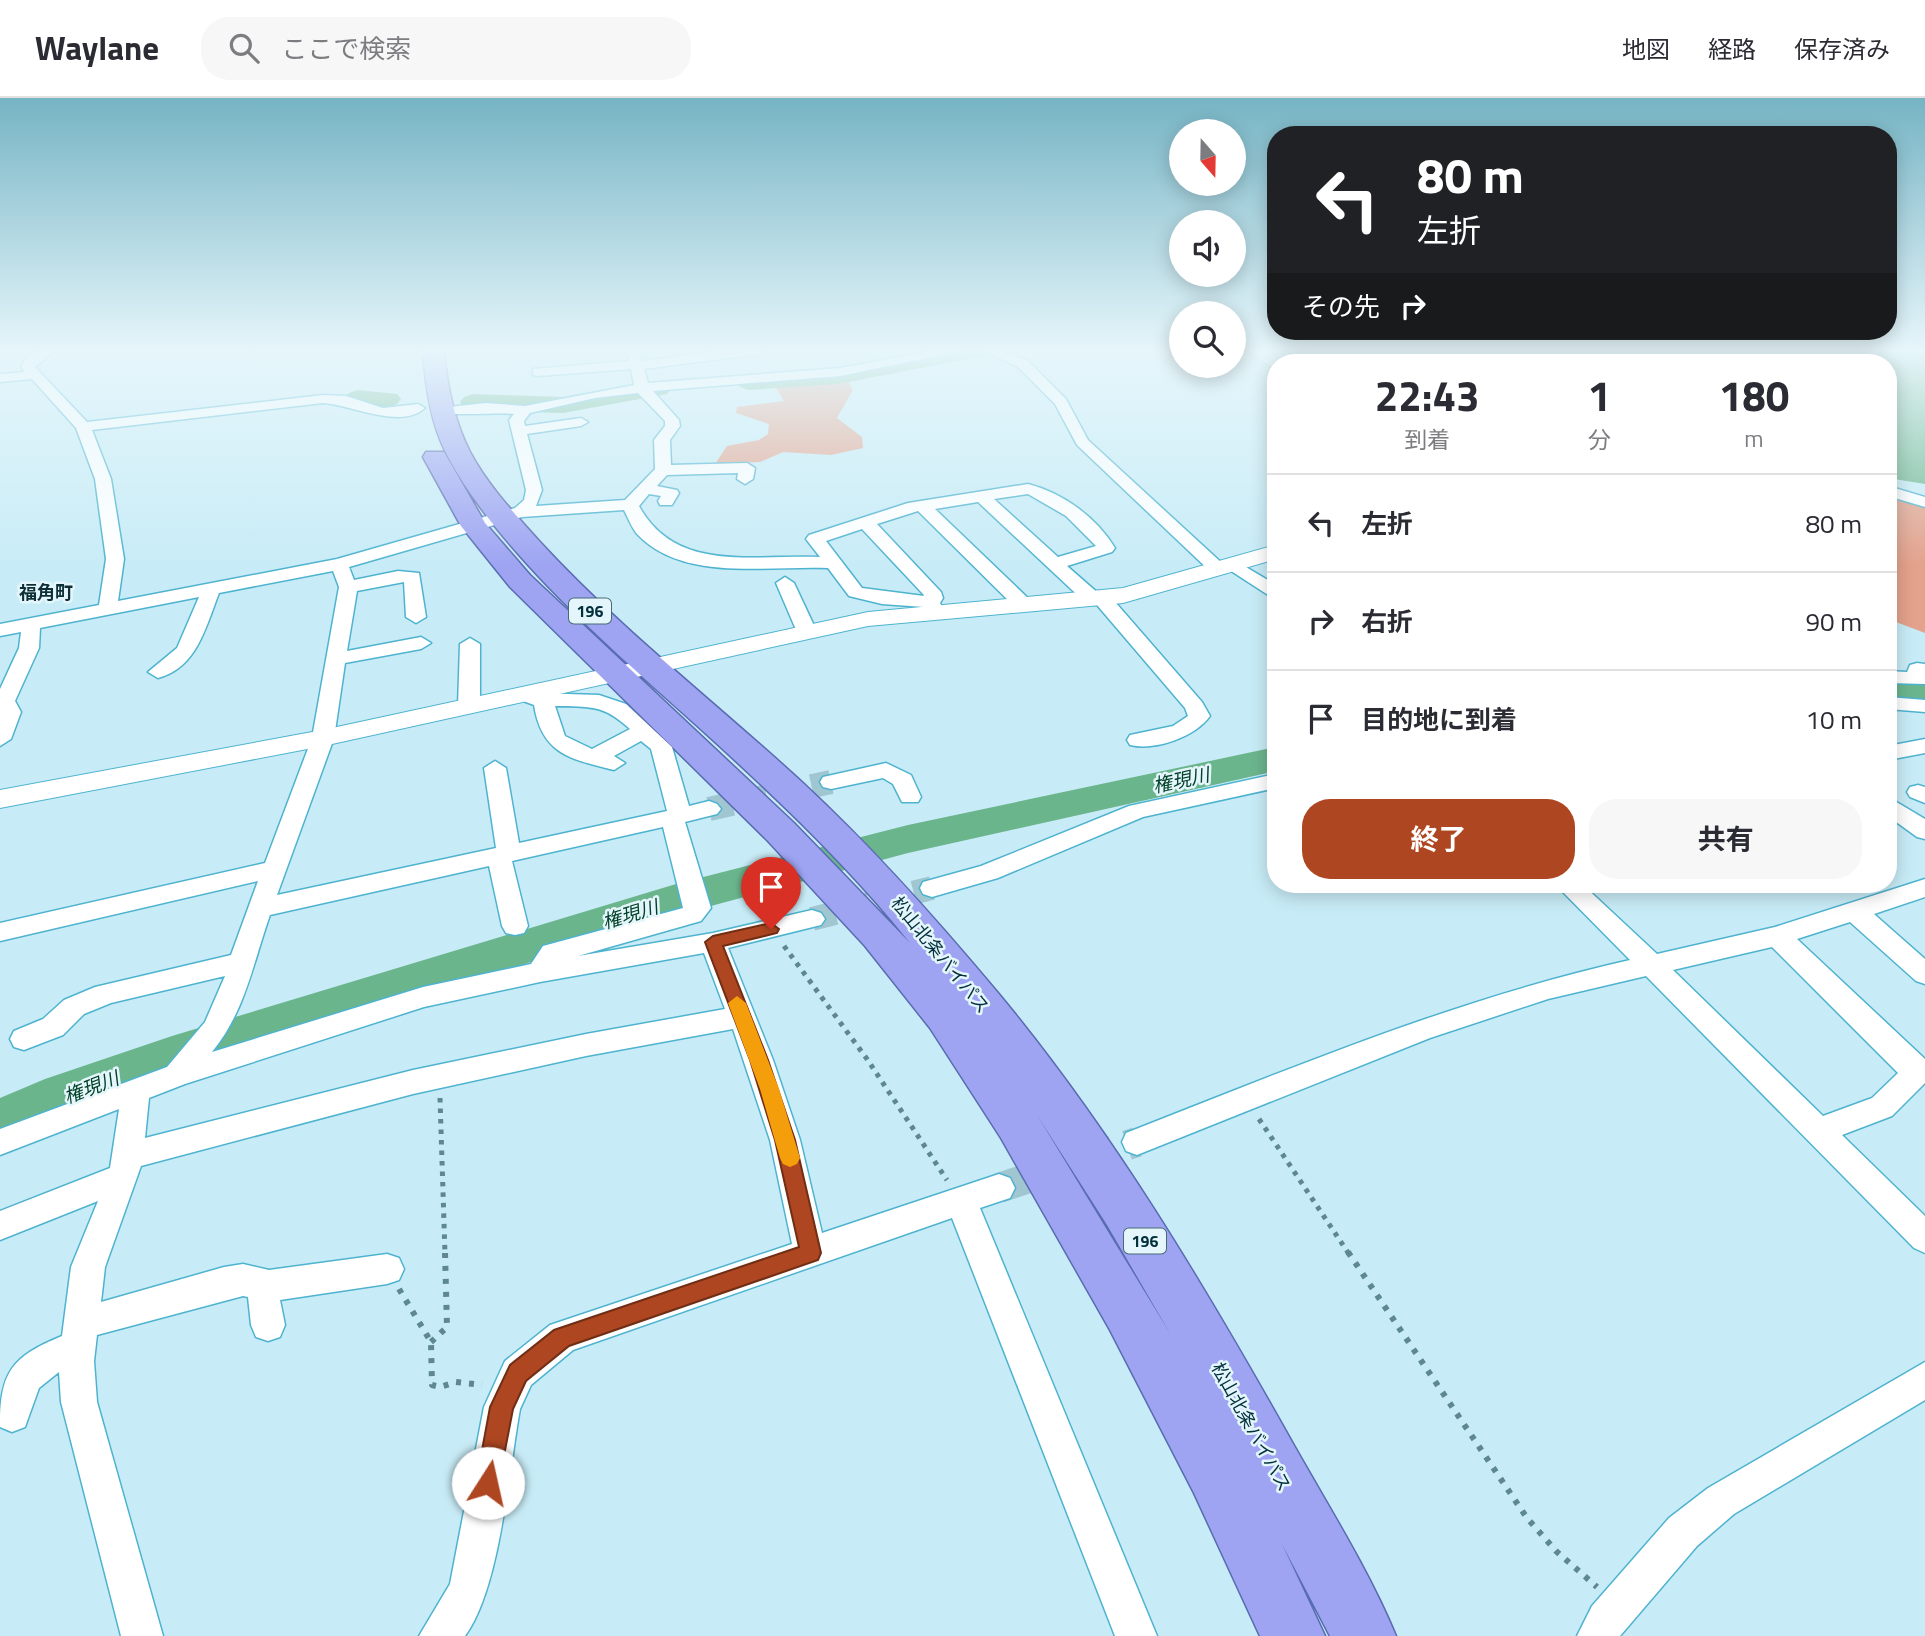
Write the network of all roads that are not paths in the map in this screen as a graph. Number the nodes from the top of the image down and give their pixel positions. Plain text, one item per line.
1 (78, 422) edge
2 (128, 422) edge
3 (433, 422) edge
4 (440, 422) edge
5 (516, 422) edge
6 (581, 422) dead end
7 (672, 422) edge
8 (1071, 422) edge
9 (83, 427) junction
10 (519, 431) junction
11 (663, 470) junction
12 (745, 479) dead end
13 (647, 489) junction
14 (1897, 494) edge
15 (982, 497) junction
16 (666, 501) dead end
17 (1925, 502) edge
18 (630, 505) junction
19 (922, 506) junction
20 (512, 515) junction
21 (865, 522) junction
22 (474, 526) junction
23 (1267, 555) edge
24 (831, 563) junction
25 (339, 564) junction
26 (1055, 564) junction
27 (1226, 567) junction
28 (787, 583) dead end
29 (212, 587) junction
30 (348, 587) junction
31 (1267, 589) edge
32 (1098, 600) junction
33 (108, 606) junction
34 (933, 606) junction
35 (1025, 606) junction
36 (416, 617) dead end
37 (31, 623) junction
38 (0, 630) edge
39 (807, 632) junction
40 (421, 643) dead end
41 (470, 644) dead end
42 (336, 659) junction
43 (648, 666) junction
44 (158, 672) dead end
45 (1920, 672) edge
46 (615, 673) junction
47 (1897, 676) edge
48 (532, 696) junction
49 (470, 706) junction
50 (643, 731) junction
51 (323, 738) junction
52 (0, 739) edge
53 (1138, 740) dead end
54 (1925, 746) edge
55 (1897, 752) edge
56 (495, 768) dead end
57 (831, 782) tunnel mouth
58 (1267, 783) edge
59 (910, 797) dead end
60 (0, 799) edge
61 (709, 809) tunnel mouth
62 (1897, 811) edge
63 (676, 817) junction
64 (1925, 831) edge
65 (504, 855) junction
66 (274, 869) junction
67 (932, 888) tunnel mouth
68 (1925, 888) edge
69 (1577, 893) edge
70 (842, 895) junction
71 (260, 908) junction
72 (1854, 911) junction
73 (515, 926) dead end
74 (0, 932) edge
75 (1777, 936) junction
76 (713, 942) junction
77 (242, 962) junction
78 (1653, 965) junction
79 (540, 972) junction
80 (1925, 974) edge
81 (742, 1017) junction
82 (24, 1039) dead end
83 (181, 1070) junction
84 (1921, 1072) edge
85 (134, 1091) junction
86 (1819, 1131) junction
87 (0, 1142) edge
88 (1137, 1142) tunnel mouth
89 (126, 1166) junction
90 (999, 1188) tunnel mouth
91 (961, 1200) junction
92 (0, 1226) edge
93 (1925, 1238) edge
94 (810, 1253) junction
95 (387, 1269) road end
96 (269, 1286) junction
97 (268, 1325) dead end
98 (78, 1335) junction
99 (1925, 1380) edge
100 (12, 1415) dead end
101 (1608, 1621) edge
102 (142, 1636) edge
103 (440, 1636) edge
104 (1136, 1636) edge
105 (1293, 1636) edge
106 (1364, 1636) edge

1 - 9 street
2 - 9 street
3 - 22 highway, 松山北条バイパス / 196
4 - 20 highway, 松山北条バイパス / 196
5 - 10 street
6 - 10 street
7 - 11 street
8 - 27 street
9 - 33 street
10 - 20 street
11 - 12 street
11 - 13 street
13 - 16 street
13 - 18 street
14 - 17 street
15 - 19 street
15 - 26 street
15 - 26 street
18 - 20 street
18 - 24 street
19 - 21 street
19 - 35 street
20 - 22 street
20 - 43 highway, 松山北条バイパス / 196
21 - 24 street
21 - 34 street
22 - 25 street
22 - 46 highway, 松山北条バイパス / 196
23 - 27 street
24 - 34 street
25 - 29 street
25 - 30 street
26 - 32 street
27 - 31 street
27 - 32 street
28 - 39 street
29 - 33 street
29 - 44 street
30 - 36 street
30 - 42 street
32 - 35 street
32 - 53 street
33 - 37 street
34 - 35 street
34 - 39 street
37 - 38 street
37 - 52 street
39 - 43 street
40 - 42 street
41 - 49 street
42 - 51 street
43 - 46 street
43 - 70 highway, 松山北条バイパス / 196
45 - 47 street
46 - 48 street
46 - 70 highway, 松山北条バイパス / 196
48 - 49 street
48 - 50 street
48 - 50 street
49 - 51 street
50 - 63 street
51 - 60 street
51 - 66 street
54 - 55 street
56 - 65 street
57 - 59 street
58 - 67 street
61 - 63 street
62 - 64 street
63 - 65 street
63 - 79 street
65 - 71 street
65 - 73 street
66 - 71 street
66 - 74 street
68 - 72 street
69 - 78 street
70 - 76 street
70 - 105 highway, 松山北条バイパス / 196
70 - 106 highway, 松山北条バイパス / 196
71 - 77 street
72 - 75 street
72 - 80 street
75 - 78 street
75 - 84 street
76 - 79 street
76 - 81 street
77 - 82 street
77 - 83 street
78 - 86 street
78 - 88 street
79 - 83 street
81 - 89 street
81 - 94 street
83 - 85 street
84 - 86 street
85 - 87 street
85 - 89 street
86 - 93 street
89 - 92 street
89 - 98 street
90 - 91 street
91 - 94 street
91 - 104 street
94 - 103 street
95 - 96 street
96 - 97 street
96 - 98 street
98 - 100 street
98 - 102 street
99 - 101 street

